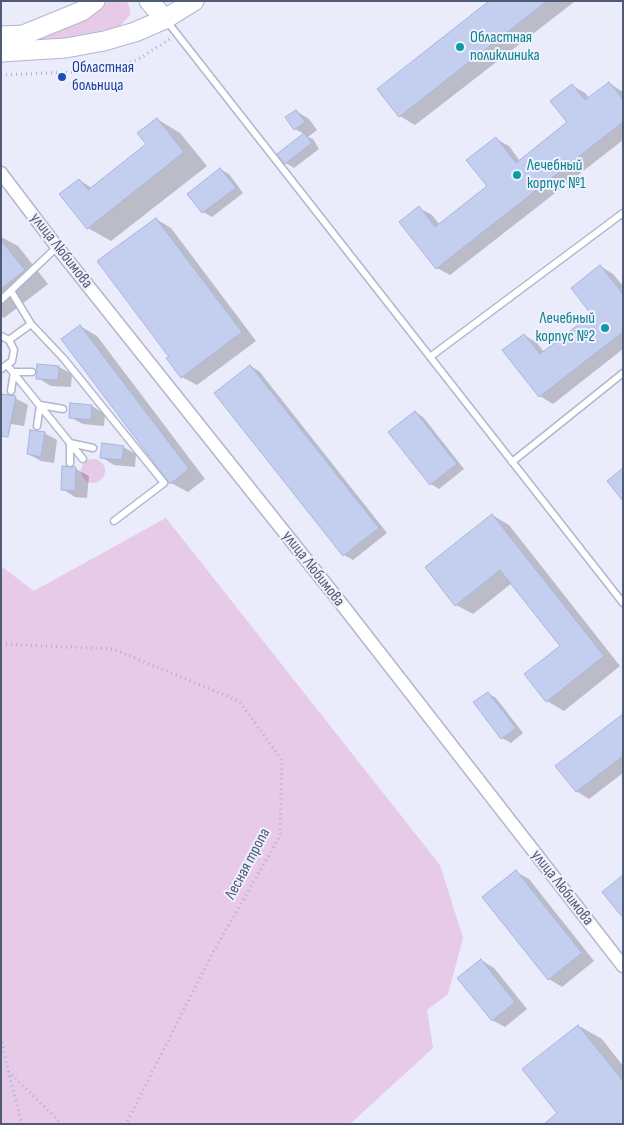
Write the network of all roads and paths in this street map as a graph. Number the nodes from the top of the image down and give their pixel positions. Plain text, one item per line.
1 (95, 1) edge
2 (149, 1) edge
3 (194, 1) edge
4 (165, 19) junction
5 (1, 36) edge
6 (1, 52) edge
7 (1, 173) edge
8 (623, 213) edge
9 (57, 247) junction
10 (11, 291) junction
11 (1, 300) edge
12 (31, 324) junction
13 (1, 336) edge
14 (9, 340) junction
15 (430, 357) junction
16 (4, 367) edge
17 (14, 372) junction
18 (32, 372) dead end
19 (623, 373) edge
20 (11, 391) dead end
21 (40, 405) junction
22 (63, 408) dead end
23 (38, 426) dead end
24 (70, 443) junction
25 (93, 448) dead end
26 (83, 459) dead end
27 (512, 462) junction
28 (70, 463) dead end
29 (114, 521) dead end
30 (623, 603) edge
31 (1, 644) edge
32 (623, 966) edge
33 (1, 1037) edge
34 (8, 1071) junction
35 (22, 1124) edge
36 (62, 1124) edge
37 (126, 1124) edge

1 - 5 main road
2 - 4 main road
3 - 4 main road
4 - 6 main road
4 - 15 lane
7 - 9 street, улица Любимова
8 - 15 lane
9 - 10 lane
9 - 32 street, улица Любимова
10 - 11 lane
10 - 12 lane
12 - 14 lane
12 - 29 lane
13 - 14 lane
14 - 16 lane
15 - 27 lane
16 - 17 lane
17 - 18 lane
17 - 20 lane
17 - 21 lane
19 - 27 lane
21 - 22 lane
21 - 23 lane
21 - 24 lane
24 - 25 lane
24 - 26 lane
24 - 28 lane
27 - 30 lane
31 - 37 path, Лесная тропа
33 - 34 path
34 - 35 path
34 - 36 path

